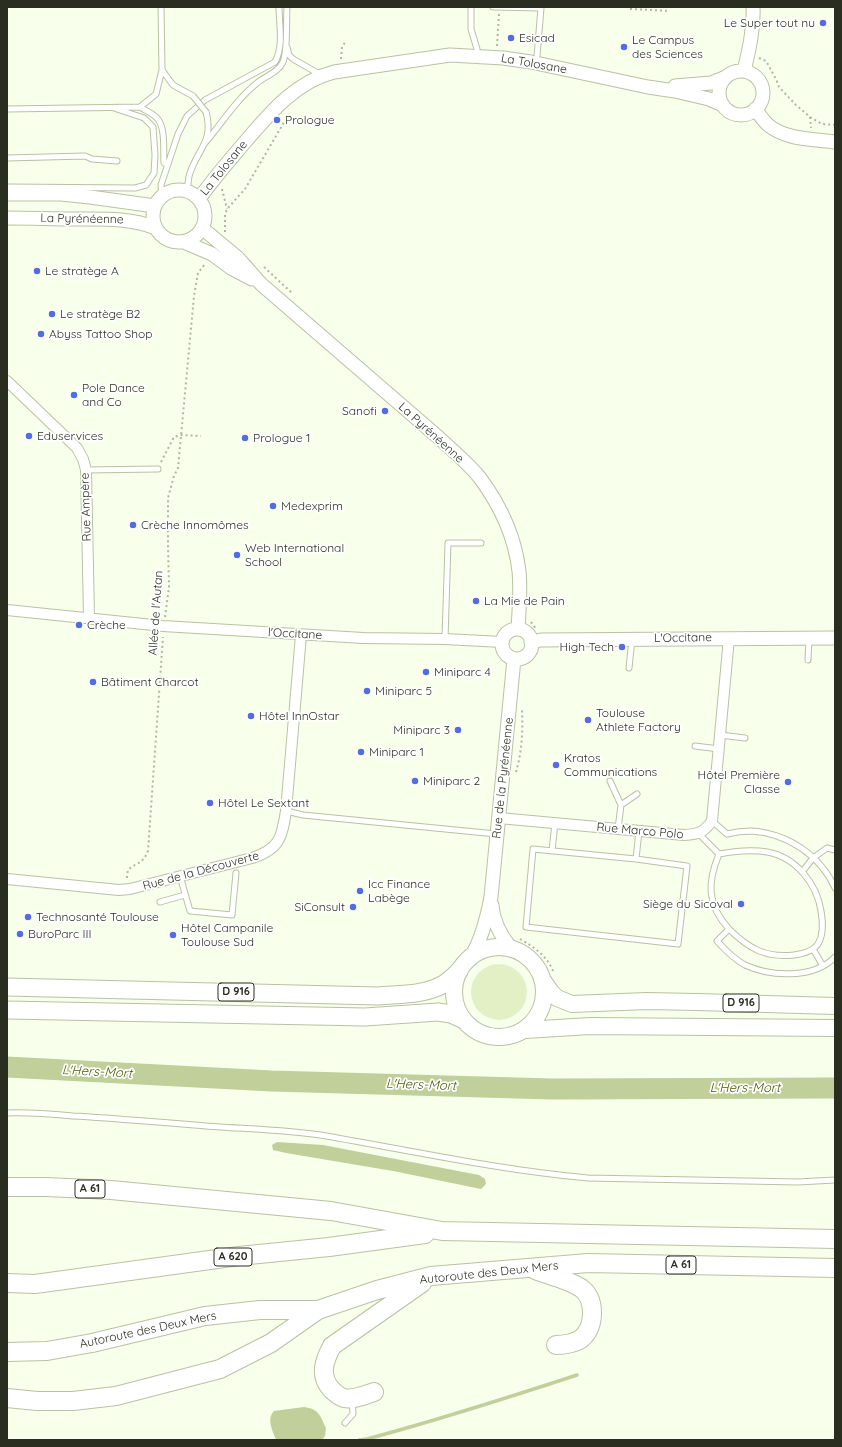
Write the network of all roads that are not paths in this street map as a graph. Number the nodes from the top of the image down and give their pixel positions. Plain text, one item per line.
1 (161, 7) edge
2 (279, 7) edge
3 (287, 7) edge
4 (471, 7) edge
5 (493, 7) edge
6 (499, 7) edge
7 (753, 7) edge
8 (286, 45) junction
9 (476, 49) junction
10 (450, 55) junction
11 (537, 56) junction
12 (162, 70) junction
13 (744, 71) junction
14 (322, 75) junction
15 (726, 77) junction
16 (723, 105) junction
17 (140, 107) junction
18 (114, 108) junction
19 (7, 109) edge
20 (755, 109) junction
21 (835, 142) edge
22 (205, 143) junction
23 (7, 158) edge
24 (117, 161) dead end
25 (168, 164) junction
26 (7, 187) edge
27 (187, 191) junction
28 (7, 194) edge
29 (199, 199) junction
30 (159, 201) junction
31 (7, 218) edge
32 (156, 228) junction
33 (202, 228) junction
34 (184, 242) junction
35 (261, 284) junction
36 (7, 381) edge
37 (158, 469) road end
38 (86, 470) junction
39 (481, 543) dead end
40 (7, 610) edge
41 (89, 617) junction
42 (518, 629) junction
43 (295, 633) junction
44 (729, 638) junction
45 (810, 638) junction
46 (835, 638) edge
47 (445, 639) junction
48 (632, 639) junction
49 (502, 642) junction
50 (531, 642) junction
51 (514, 658) junction
52 (808, 660) dead end
53 (629, 668) dead end
54 (720, 735) junction
55 (745, 738) dead end
56 (695, 746) dead end
57 (719, 749) junction
58 (610, 781) dead end
59 (638, 794) dead end
60 (621, 805) junction
61 (286, 811) junction
62 (499, 818) junction
63 (712, 821) junction
64 (555, 823) junction
65 (618, 829) junction
66 (639, 831) junction
67 (497, 834) junction
68 (699, 834) junction
69 (835, 850) edge
70 (552, 851) junction
71 (719, 854) junction
72 (813, 858) junction
73 (636, 859) junction
74 (802, 872) junction
75 (236, 873) dead end
76 (180, 876) junction
77 (7, 878) edge
78 (835, 888) edge
79 (186, 895) junction
80 (492, 897) junction
81 (160, 902) dead end
82 (729, 929) junction
83 (511, 948) junction
84 (813, 949) junction
85 (471, 957) junction
86 (835, 957) edge
87 (823, 966) junction
88 (459, 971) junction
89 (544, 982) junction
90 (7, 987) edge
91 (835, 1006) edge
92 (7, 1010) edge
93 (462, 1019) junction
94 (835, 1028) edge
95 (525, 1030) junction
96 (7, 1113) edge
97 (835, 1180) edge
98 (7, 1187) edge
99 (442, 1231) junction
100 (835, 1239) edge
101 (526, 1268) junction
102 (835, 1268) edge
103 (431, 1276) junction
104 (7, 1283) edge
105 (318, 1310) junction
106 (556, 1345) dead end
107 (7, 1352) edge
108 (374, 1392) dead end
109 (7, 1398) edge
110 (351, 1398) junction
111 (345, 1423) dead end

1 - 12 lane
2 - 25 lane
3 - 8 lane
4 - 9 lane
5 - 6 lane
6 - 11 lane
7 - 13 street
8 - 14 lane
8 - 22 lane
9 - 10 street
9 - 11 street
10 - 14 street, La Tolosane
10 - 16 street, La Tolosane
11 - 15 street
12 - 17 lane
12 - 22 lane, bridge
13 - 15 street
13 - 20 street
14 - 29 street, La Tolosane
15 - 16 street
16 - 20 street
17 - 18 lane
17 - 25 lane
18 - 19 lane
18 - 26 lane
20 - 21 street
22 - 27 lane
23 - 24 lane
25 - 30 lane
27 - 29 street
27 - 30 street
28 - 30 street, La Pyrénéenne
29 - 33 street
30 - 32 street
31 - 32 street, La Pyrénéenne
32 - 34 street
33 - 34 street
33 - 35 street
34 - 35 street
35 - 42 street, La Pyrénéenne
36 - 38 street, Rue Ampère
37 - 38 lane
38 - 41 street, Rue Ampère
39 - 47 lane
40 - 41 street, l'Occitane
41 - 43 street, l'Occitane
42 - 49 street
42 - 50 street
43 - 47 street, l'Occitane
43 - 61 street, Rue de la Découverte
44 - 45 street, L'Occitane
44 - 48 street, L'Occitane
44 - 54 street
45 - 46 street, L'Occitane
45 - 52 lane
47 - 49 street, l'Occitane
48 - 50 street, L'Occitane
48 - 53 lane
49 - 51 street
50 - 51 street
51 - 62 street, Rue de la Pyrénéenne
54 - 55 lane
54 - 57 street
56 - 57 lane
57 - 63 street
58 - 60 lane
59 - 60 lane
60 - 65 lane
61 - 67 lane
61 - 76 street, Rue de la Découverte
62 - 64 street, Rue Marco Polo
62 - 67 street, Rue de la Pyrénéenne
63 - 68 street, Rue Marco Polo
63 - 72 lane
64 - 65 street, Rue Marco Polo
64 - 70 lane
65 - 66 street, Rue Marco Polo
66 - 68 street, Rue Marco Polo
66 - 73 lane
67 - 80 street, Rue de la Pyrénéenne
68 - 71 lane
69 - 72 lane
70 - 73 lane
70 - 73 lane
71 - 74 lane
71 - 82 lane
72 - 74 lane
72 - 78 lane
74 - 84 lane
75 - 79 lane
76 - 77 street, Rue de la Découverte
76 - 79 lane
79 - 81 lane
80 - 83 street, Rue de la Pyrénéenne
80 - 85 street, Rue de la Pyrénéenne
82 - 84 lane
82 - 87 lane
83 - 85 main road
83 - 89 main road
84 - 87 lane
85 - 88 main road
86 - 87 lane
88 - 90 highway, D 916
88 - 93 main road
89 - 91 main road, D 916
89 - 95 main road
92 - 93 highway, D 916
93 - 95 main road
94 - 95 main road, D 916
96 - 97 lane
98 - 99 highway, A 61
99 - 100 highway, A 61
99 - 104 highway, A 620
101 - 102 highway, Autoroute des Deux Mers / A 61
101 - 103 highway, Autoroute des Deux Mers / A 61
101 - 106 highway
103 - 105 highway, Autoroute des Deux Mers / A 61
103 - 110 highway
105 - 107 highway, Autoroute des Deux Mers / A 61
105 - 109 highway
108 - 110 highway
110 - 111 lane

